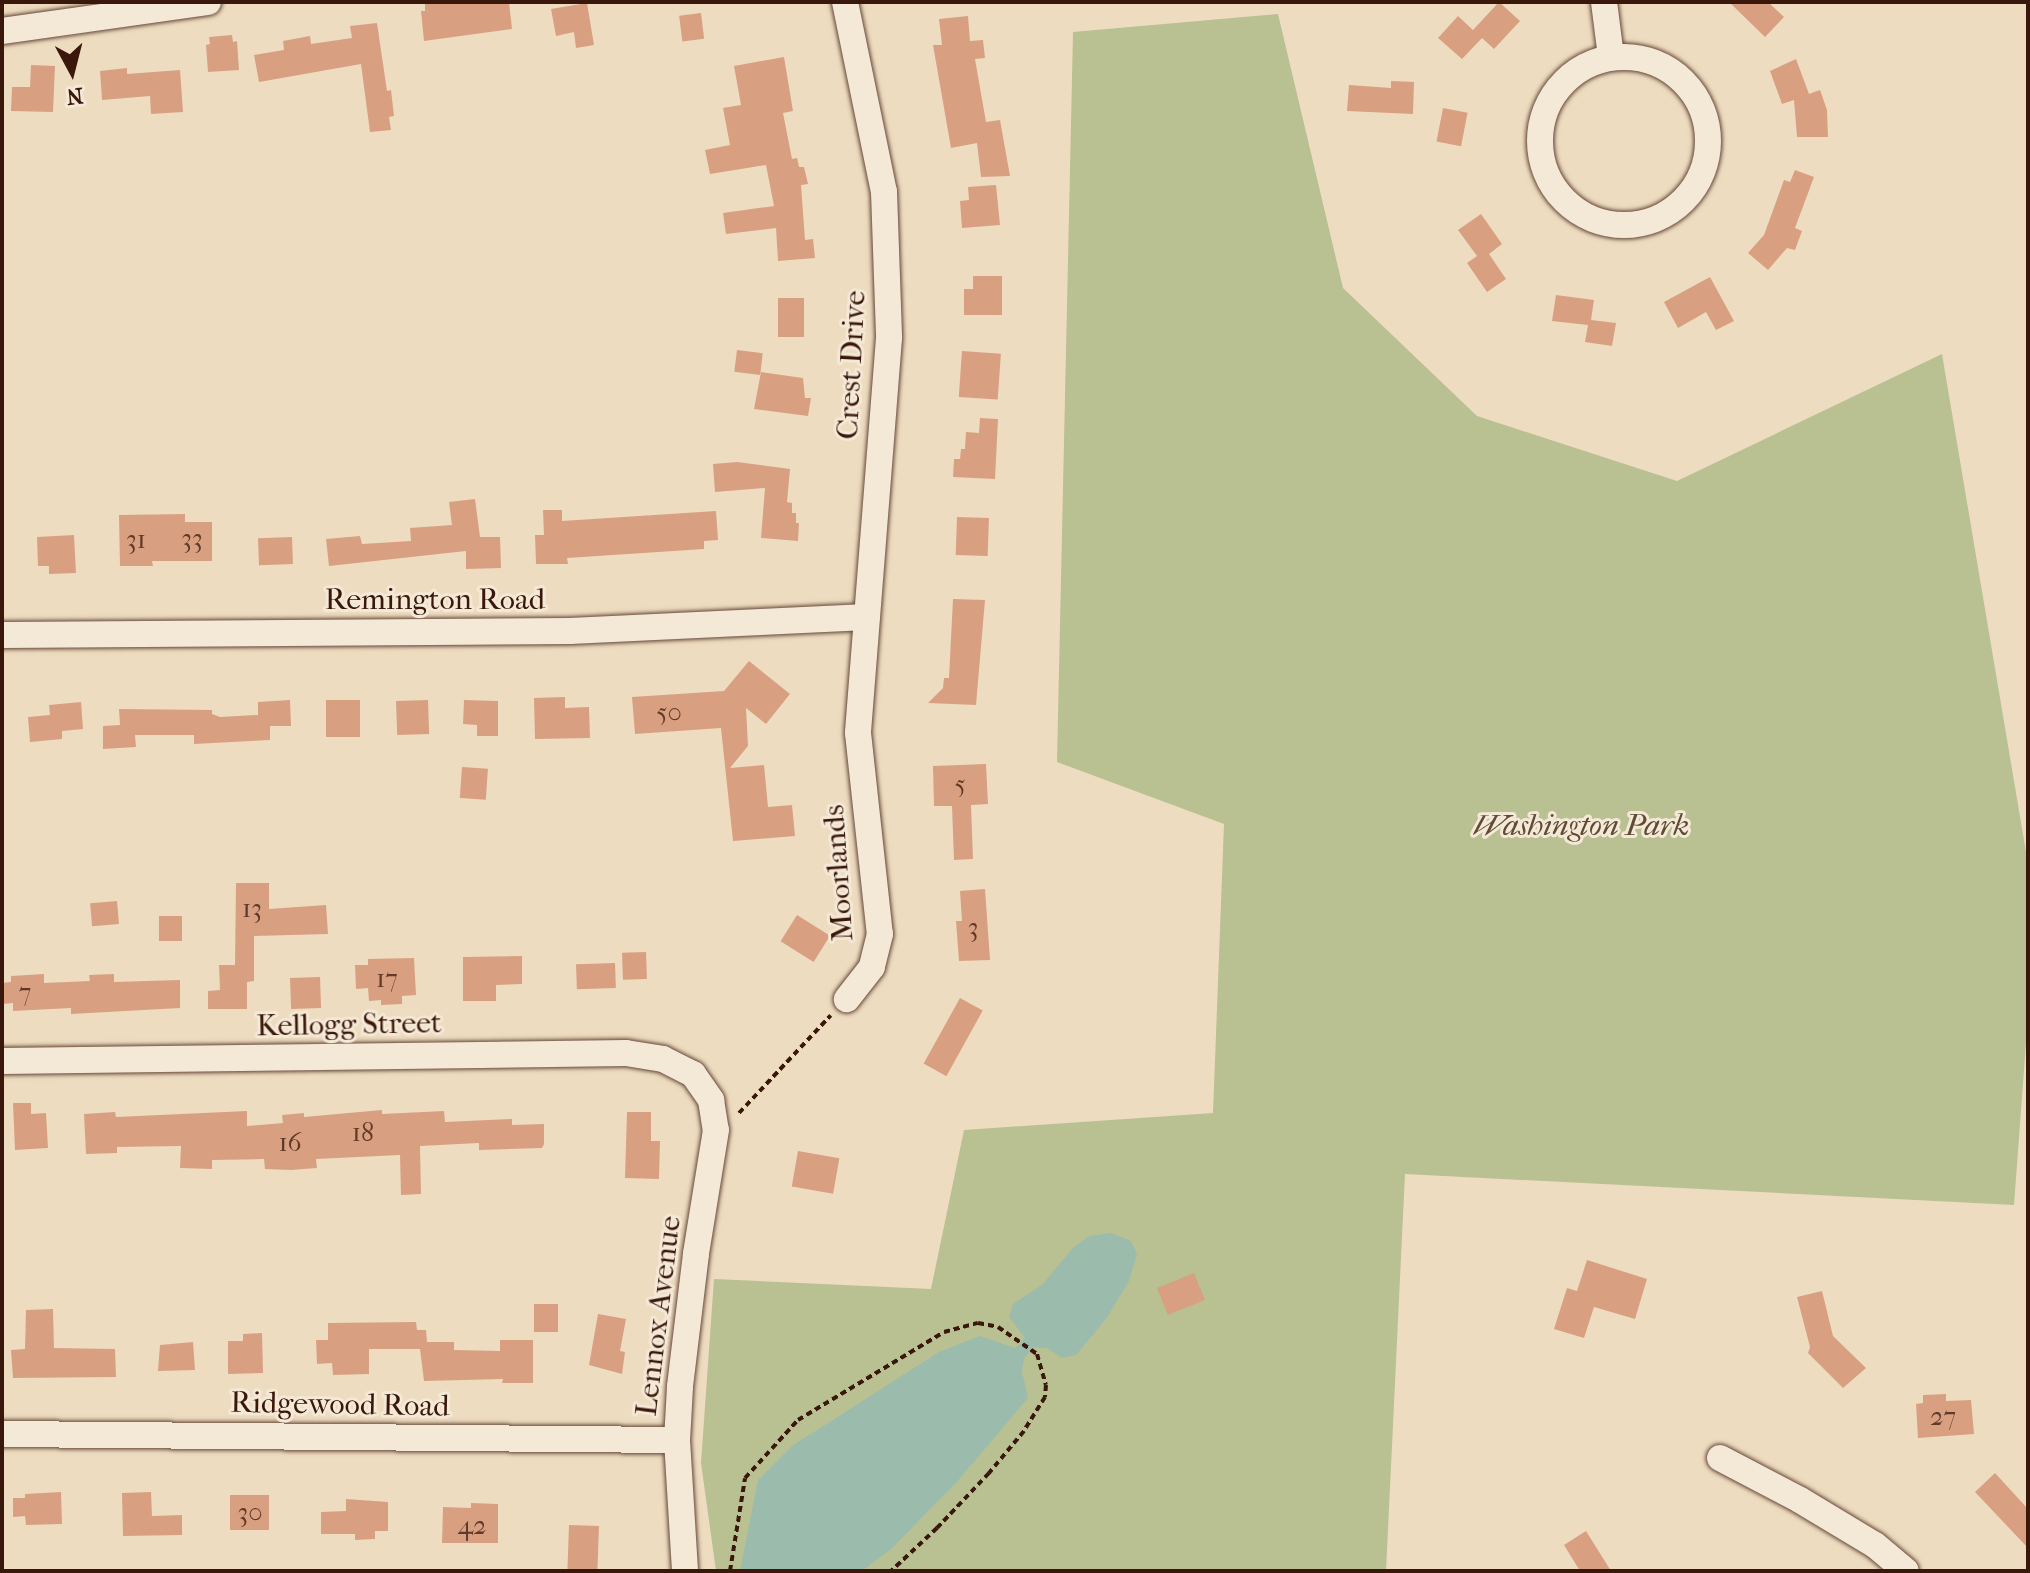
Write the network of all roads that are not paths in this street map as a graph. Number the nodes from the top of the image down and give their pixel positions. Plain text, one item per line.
1 (208, 2) edge
2 (845, 2) edge
3 (1604, 2) edge
4 (2, 31) edge
5 (1611, 57) junction
6 (867, 617) junction
7 (2, 635) edge
8 (858, 733) joint
9 (847, 999) road end
10 (2, 1061) edge
11 (693, 1074) joint
12 (2, 1434) edge
13 (677, 1440) junction
14 (1720, 1458) dead end
15 (685, 1571) edge
16 (1906, 1571) edge

1 - 4 street
2 - 6 street, Crest Drive
3 - 5 street
5 - 5 street
6 - 7 street, Remington Road
6 - 8 street, Crest Drive
8 - 9 street, Moorlands
10 - 11 street, Kellogg Street
11 - 13 street, Lennox Avenue
12 - 13 street, Ridgewood Road
13 - 15 street, Lennox Avenue
14 - 16 street

